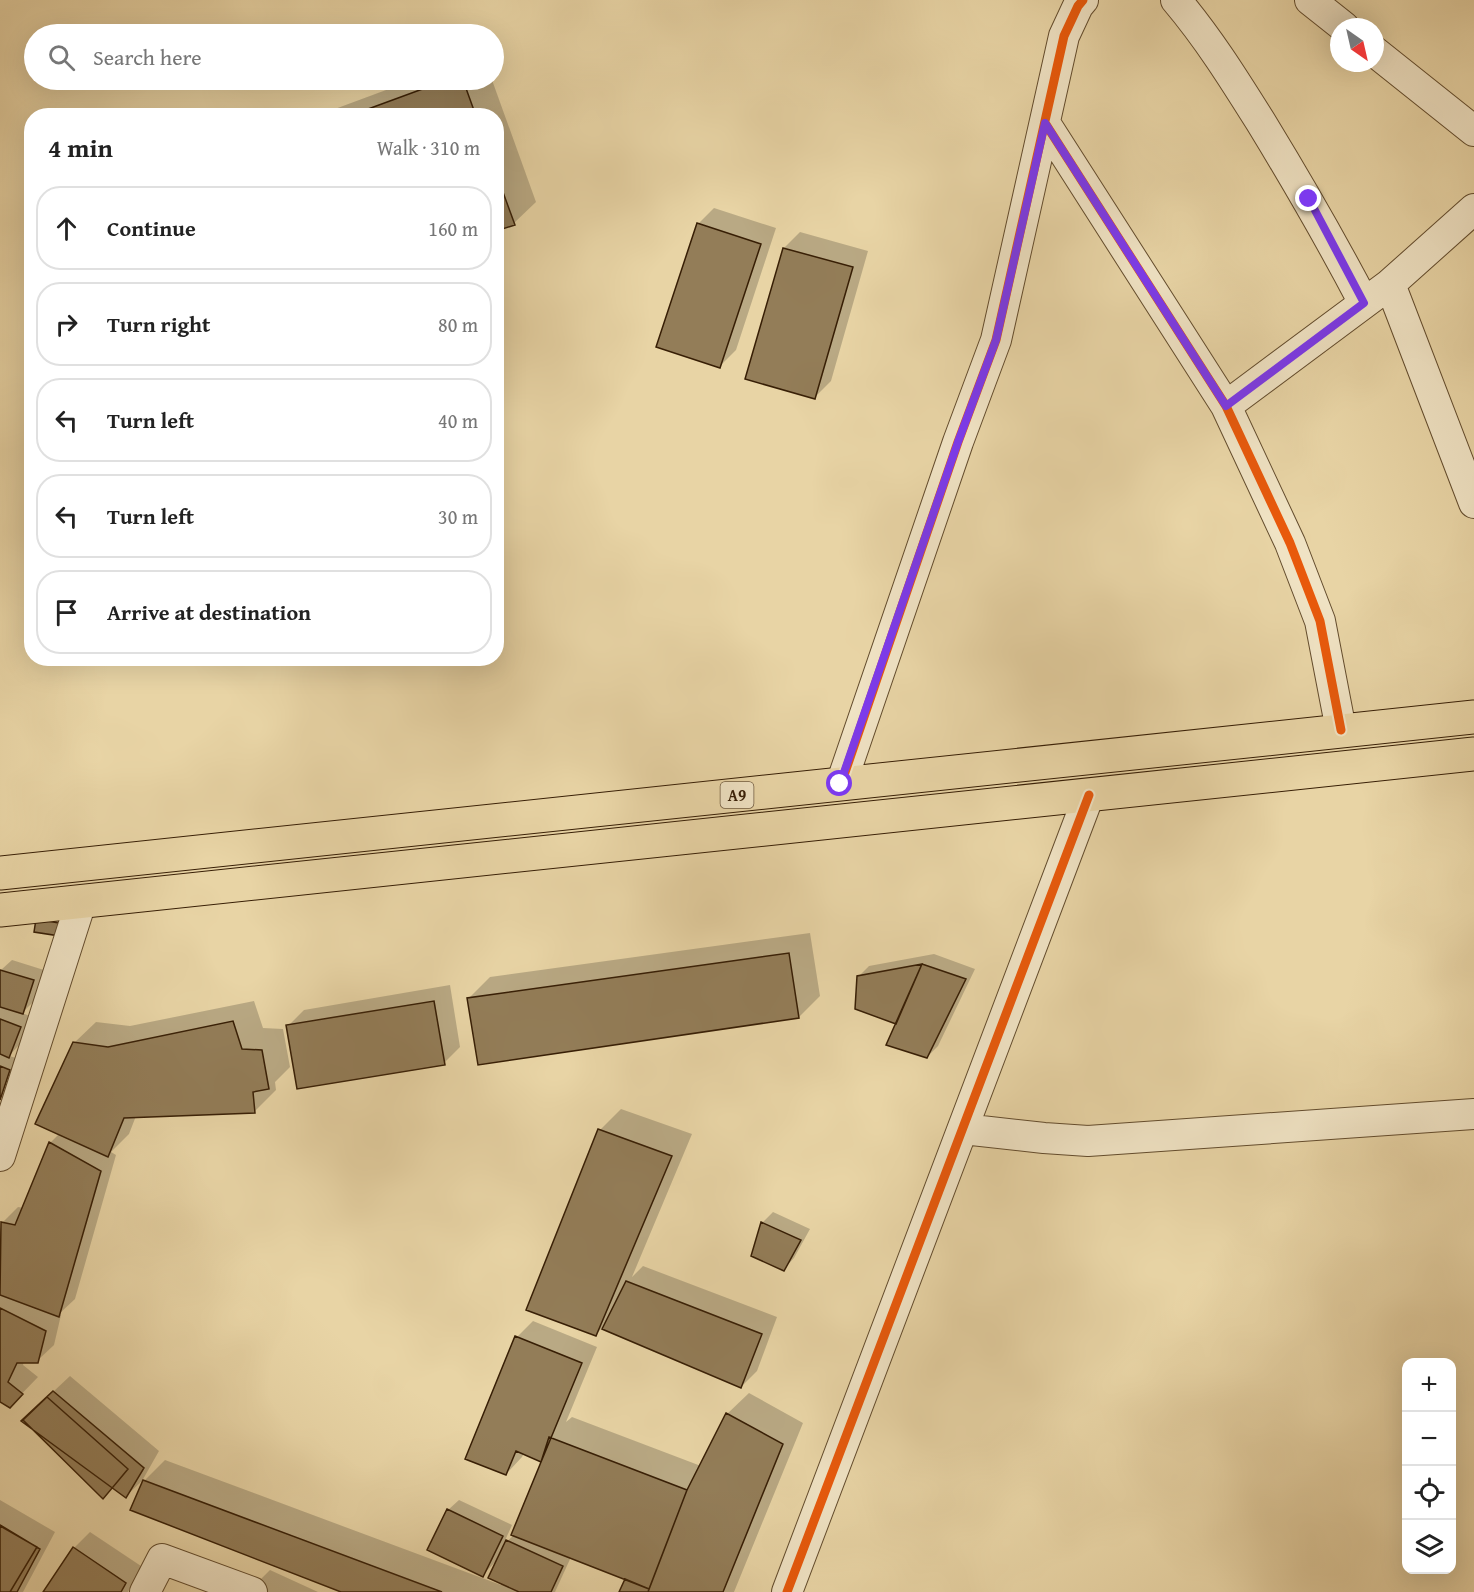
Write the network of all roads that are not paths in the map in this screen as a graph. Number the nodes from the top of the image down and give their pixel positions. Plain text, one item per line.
1 (1083, 0) edge
2 (1176, 0) edge
3 (1310, 0) edge
4 (1333, 18) edge
5 (1384, 59) edge
6 (1045, 123) junction
7 (1474, 131) edge
8 (1474, 209) edge
9 (1390, 284) junction
10 (1364, 303) junction
11 (1226, 406) junction
12 (1474, 503) edge
13 (1474, 717) edge
14 (1341, 730) junction
15 (1474, 754) edge
16 (840, 784) junction
17 (1089, 795) junction
18 (0, 873) edge
19 (81, 902) junction
20 (0, 910) edge
21 (1474, 1114) edge
22 (963, 1129) junction
23 (0, 1156) edge
24 (145, 1592) edge
25 (252, 1592) edge
26 (787, 1592) edge

1 - 6 street
2 - 10 street
3 - 4 street
5 - 7 street
6 - 11 street
6 - 16 street
8 - 9 street
9 - 10 street
9 - 12 street
10 - 11 street
11 - 14 street
13 - 14 highway, A9
14 - 16 highway, A9
15 - 17 highway, A9
16 - 18 highway, A9
17 - 19 highway, A9
17 - 22 street
19 - 20 highway, A9
19 - 23 street
21 - 22 street
22 - 26 street
24 - 25 street

